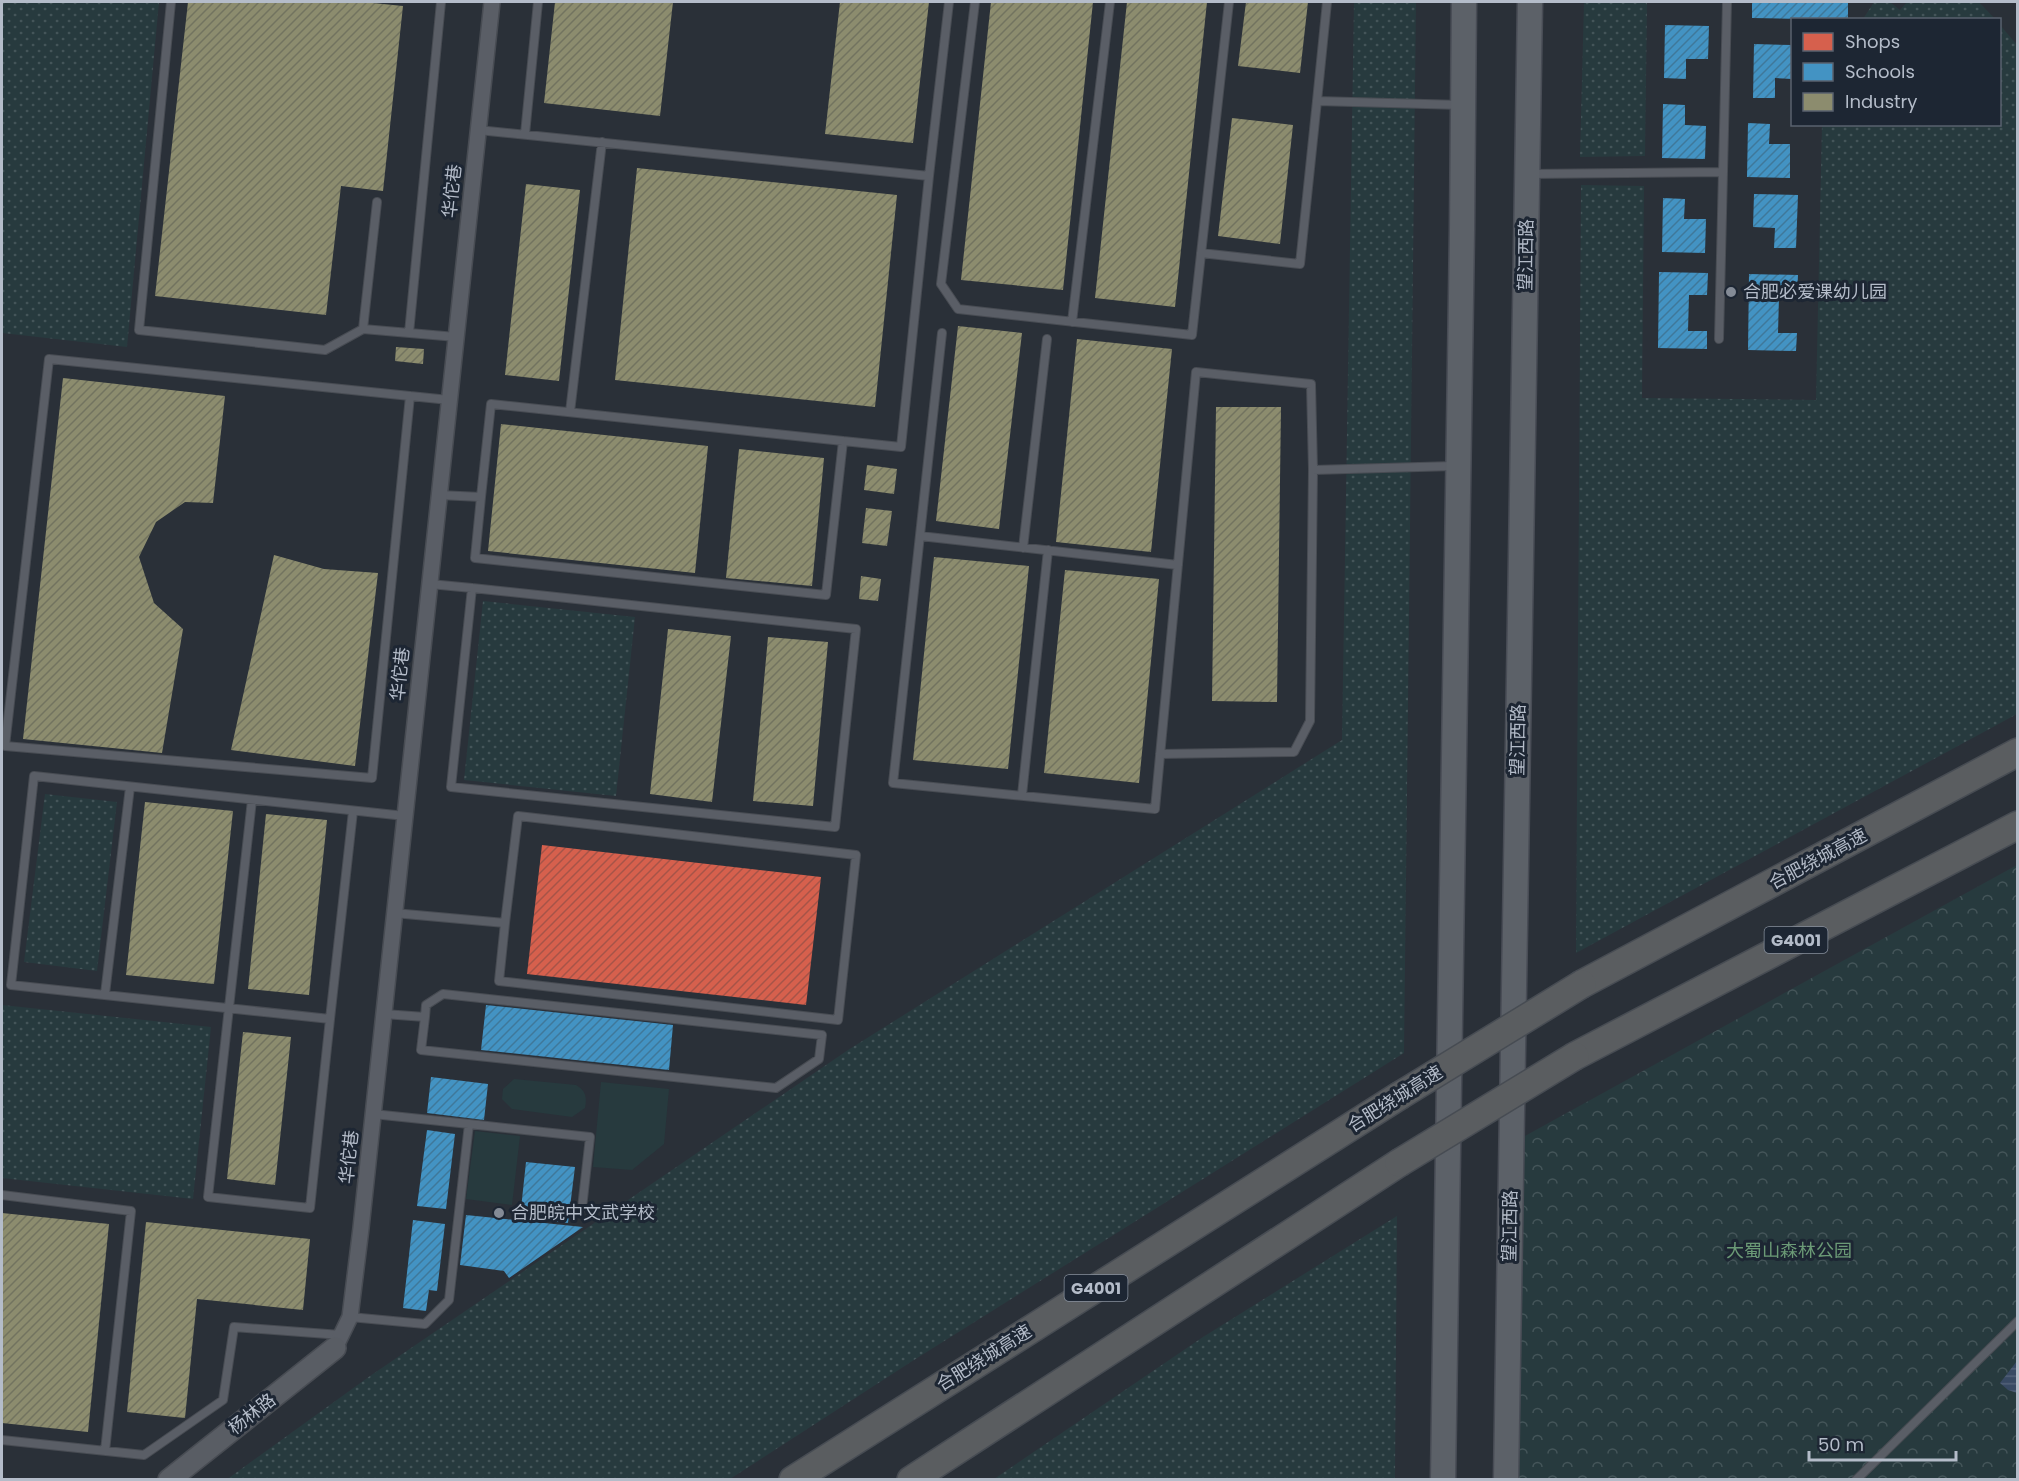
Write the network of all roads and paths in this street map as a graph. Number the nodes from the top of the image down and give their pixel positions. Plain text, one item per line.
1 (171, 2) edge
2 (441, 2) edge
3 (492, 2) edge
4 (538, 2) edge
5 (949, 2) edge
6 (975, 2) edge
7 (1110, 2) edge
8 (1229, 2) edge
9 (1327, 2) edge
10 (1464, 2) edge
11 (1530, 2) edge
12 (1727, 2) edge
13 (1317, 101) junction
14 (1463, 105) junction
15 (478, 130) junction
16 (525, 134) junction
17 (602, 142) junction
18 (1723, 172) junction
19 (1527, 174) junction
20 (929, 176) junction
21 (377, 202) dead end
22 (1201, 253) junction
23 (1072, 322) junction
24 (363, 329) junction
25 (409, 333) junction
26 (942, 333) dead end
27 (456, 337) junction
28 (1047, 339) dead end
29 (1719, 339) dead end
30 (410, 396) junction
31 (449, 400) junction
32 (570, 412) junction
33 (843, 441) junction
34 (1459, 466) junction
35 (1313, 470) junction
36 (439, 495) junction
37 (481, 497) junction
38 (920, 536) junction
39 (1023, 548) junction
40 (1048, 550) junction
41 (1178, 565) junction
42 (430, 584) junction
43 (472, 588) junction
44 (2018, 752) edge
45 (1161, 754) junction
46 (130, 787) junction
47 (1022, 795) junction
48 (252, 800) junction
49 (353, 811) junction
50 (405, 816) junction
51 (2018, 825) edge
52 (394, 913) junction
53 (505, 923) junction
54 (105, 994) junction
55 (229, 1008) junction
56 (384, 1014) junction
57 (425, 1017) junction
58 (330, 1019) junction
59 (373, 1114) junction
60 (469, 1124) junction
61 (2, 1195) edge
62 (582, 1208) dead end
63 (350, 1317) junction
64 (2018, 1321) edge
65 (338, 1342) junction
66 (2, 1440) edge
67 (105, 1450) junction
68 (170, 1479) edge
69 (793, 1479) edge
70 (911, 1479) edge
71 (1443, 1479) edge
72 (1506, 1479) edge
73 (1856, 1479) edge

1 - 24 lane
2 - 25 lane
3 - 15 street, 华佗巷
4 - 16 lane
5 - 20 lane
6 - 23 lane
7 - 23 lane
8 - 22 lane
9 - 13 lane
10 - 14 main road
11 - 19 main road, 望江西路
12 - 18 lane
13 - 14 lane
13 - 22 lane
14 - 34 main road
15 - 16 lane
15 - 27 street, 华佗巷
16 - 17 lane
17 - 20 lane
17 - 32 lane
18 - 19 lane
18 - 29 lane
19 - 72 main road, 望江西路
20 - 33 lane
21 - 24 lane
22 - 23 lane
24 - 25 lane
25 - 27 lane
26 - 38 lane
27 - 31 street, 华佗巷
28 - 39 lane
30 - 30 lane
30 - 31 lane
31 - 36 street, 华佗巷
32 - 33 lane
32 - 37 lane
33 - 37 lane
34 - 35 lane
34 - 71 main road
35 - 41 lane
35 - 45 lane
36 - 37 lane
36 - 42 street, 华佗巷
38 - 39 lane
38 - 47 lane
39 - 40 lane
40 - 41 lane
40 - 47 lane
41 - 45 lane
42 - 43 lane
42 - 50 street, 华佗巷
43 - 43 lane
44 - 69 highway, 合肥绕城高速 / G4001, bridge
45 - 47 lane
46 - 48 lane
46 - 54 lane
46 - 54 lane
48 - 49 lane
48 - 55 lane
49 - 50 lane
49 - 58 lane
50 - 52 street, 华佗巷
51 - 70 highway, G4001, bridge
52 - 53 lane
52 - 56 street, 华佗巷
53 - 53 lane
54 - 55 lane
55 - 58 lane
55 - 58 lane
56 - 57 lane
56 - 59 street, 华佗巷
57 - 57 lane
59 - 60 lane
59 - 63 street, 华佗巷
60 - 62 lane
60 - 63 lane
61 - 67 lane
63 - 65 street, 华佗巷
64 - 73 lane
65 - 67 lane
65 - 68 street, 杨林路
66 - 67 lane

